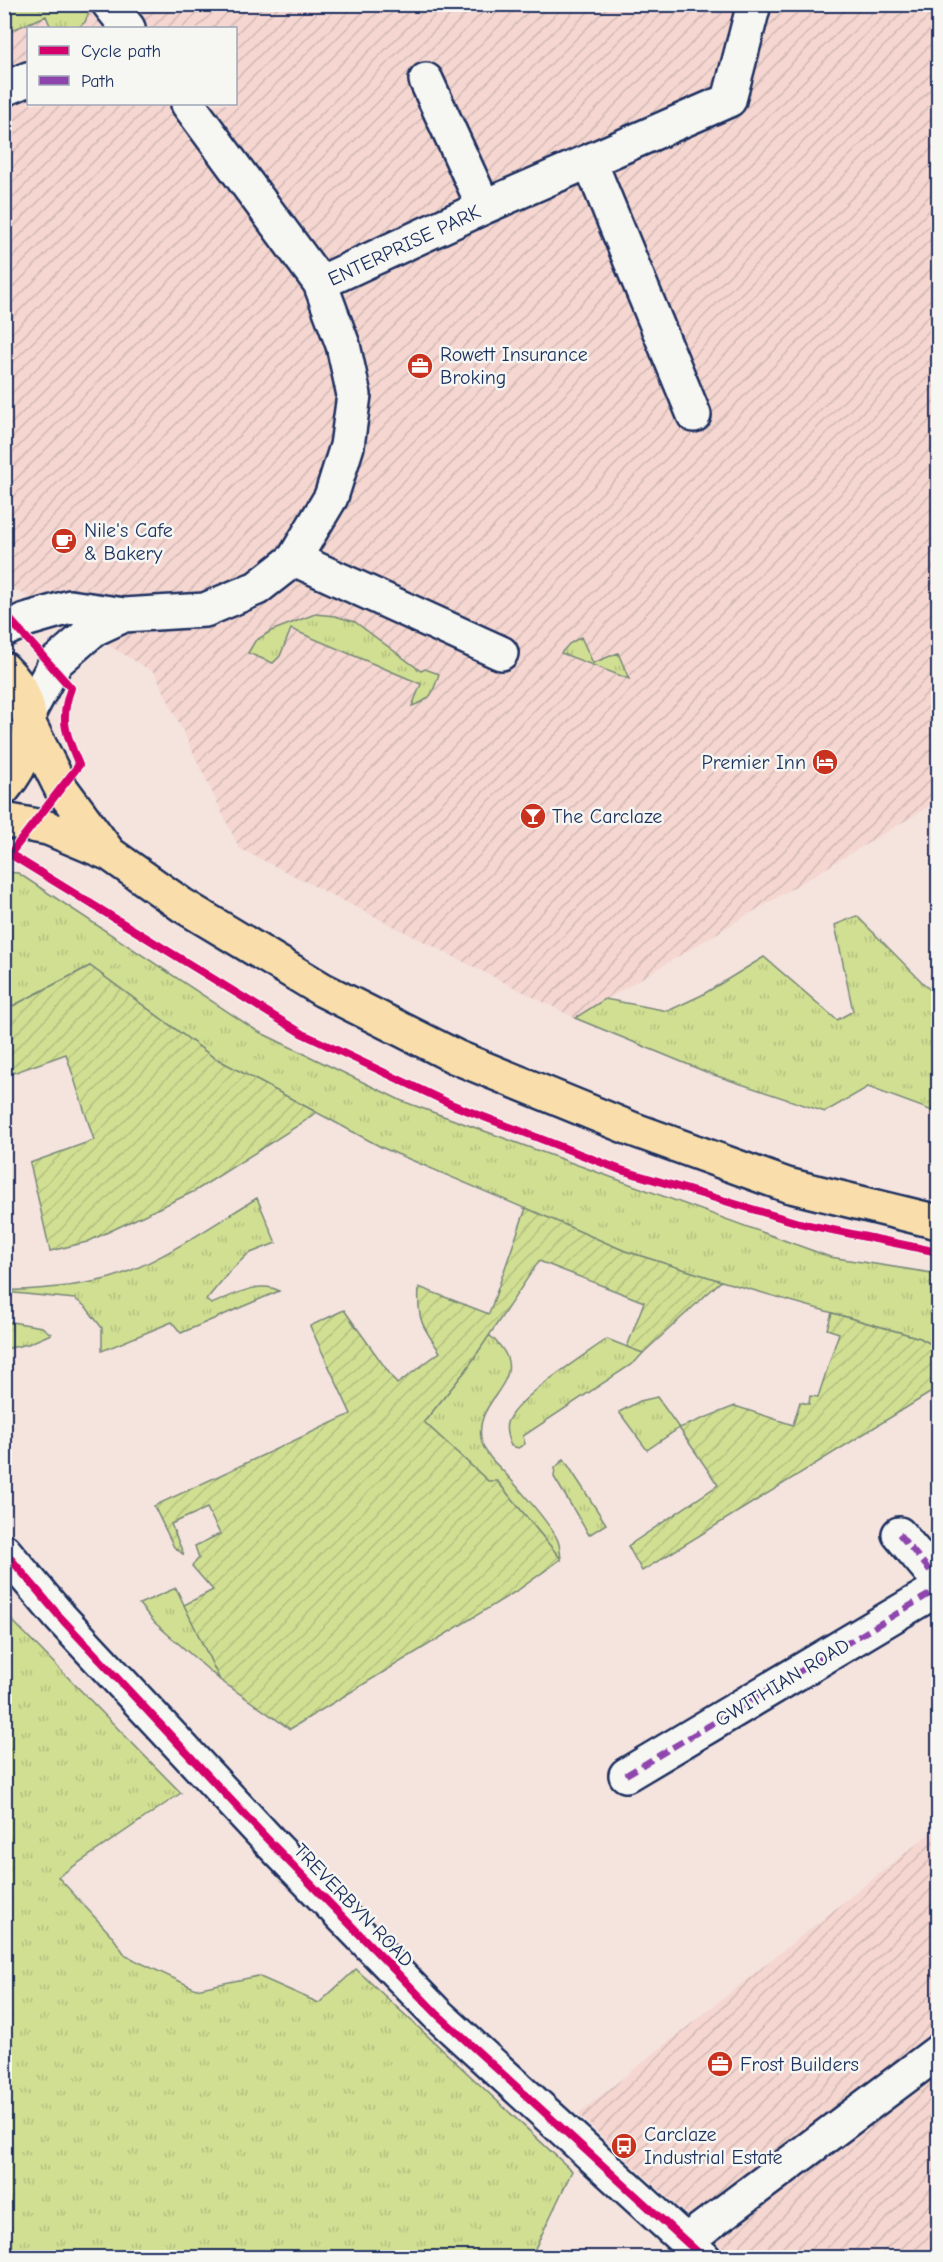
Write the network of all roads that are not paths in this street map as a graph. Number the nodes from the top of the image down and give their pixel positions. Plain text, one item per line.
1 (109, 4) edge
2 (754, 4) edge
3 (127, 27) edge
4 (27, 79) edge
5 (426, 80) dead end
6 (4, 89) edge
7 (189, 105) edge
8 (590, 162) junction
9 (484, 207) junction
10 (320, 283) junction
11 (694, 415) dead end
12 (294, 559) junction
13 (124, 615) junction
14 (4, 630) edge
15 (501, 653) dead end
16 (4, 669) edge
17 (29, 720) junction
18 (4, 788) edge
19 (4, 820) edge
20 (110, 854) junction
21 (939, 1222) edge
22 (899, 1534) dead end
23 (4, 1551) edge
24 (939, 1580) edge
25 (939, 1589) edge
26 (626, 1775) dead end
27 (939, 2052) edge
28 (695, 2249) edge

1 - 3 street
2 - 8 street, ENTERPRISE PARK
4 - 6 street
5 - 9 street
7 - 10 street
8 - 9 street, ENTERPRISE PARK
8 - 11 street
9 - 10 street, ENTERPRISE PARK
10 - 12 street, ENTERPRISE PARK
12 - 13 street, ENTERPRISE PARK
12 - 15 street
13 - 14 street
13 - 17 street
16 - 17 highway
17 - 18 highway
17 - 20 highway
19 - 20 highway
20 - 21 highway
22 - 24 street
23 - 28 street, TREVERBYN ROAD
25 - 26 street, GWITHIAN ROAD
27 - 28 street

